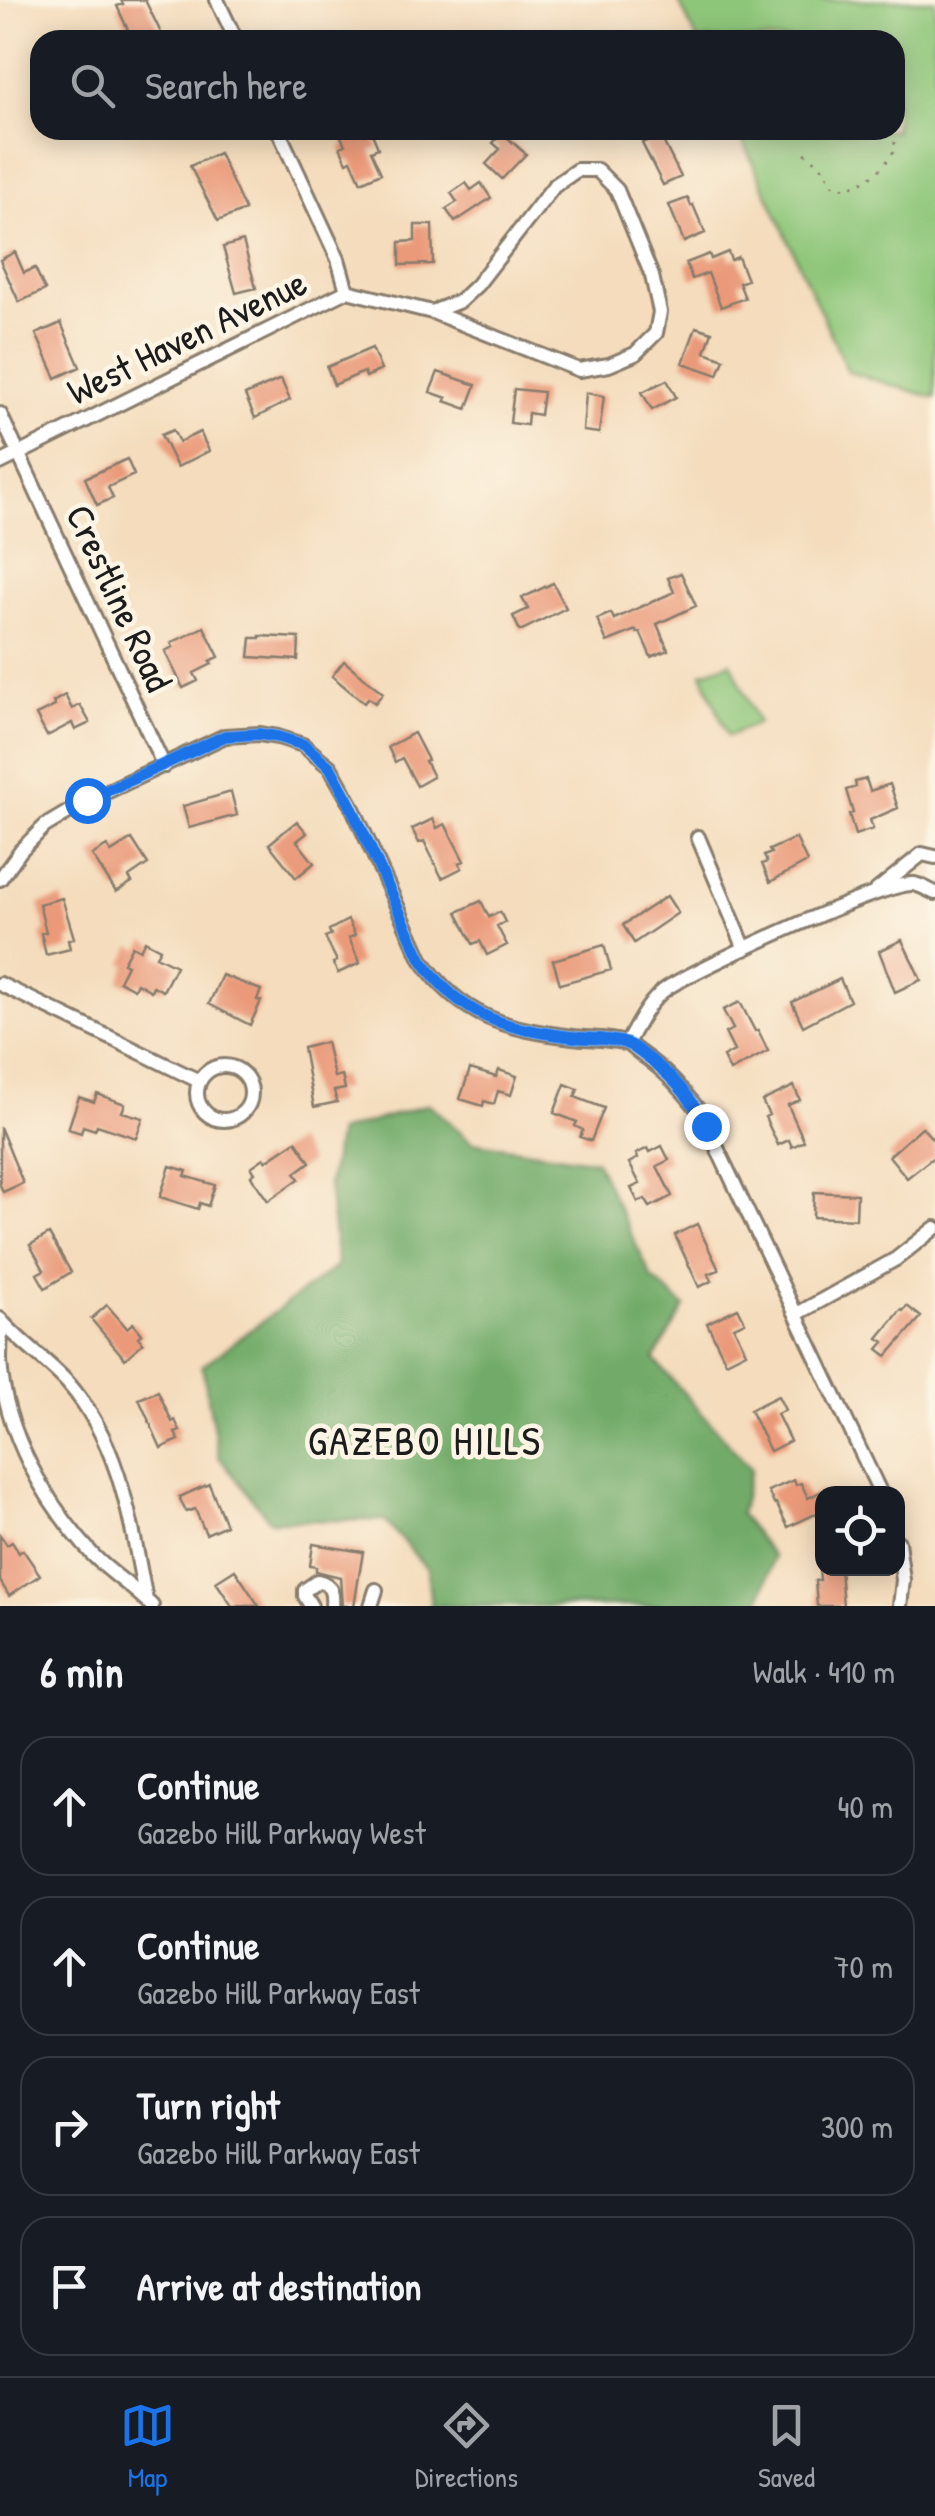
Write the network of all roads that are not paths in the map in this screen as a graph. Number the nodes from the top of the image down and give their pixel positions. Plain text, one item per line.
1 (217, 0) edge
2 (231, 30) edge
3 (283, 140) edge
4 (348, 291) junction
5 (432, 312) junction
6 (0, 414) edge
7 (19, 455) junction
8 (0, 463) edge
9 (164, 766) junction
10 (698, 837) dead end
11 (935, 857) edge
12 (0, 879) edge
13 (935, 893) edge
14 (872, 894) junction
15 (745, 949) junction
16 (0, 984) edge
17 (626, 1043) junction
18 (200, 1081) junction
19 (935, 1228) edge
20 (797, 1314) junction
21 (0, 1320) edge
22 (876, 1486) edge
23 (902, 1576) edge
24 (376, 1590) dead end
25 (149, 1603) edge
26 (311, 1606) edge
27 (332, 1606) edge
28 (371, 1606) edge
29 (900, 1606) edge

1 - 2 street
3 - 4 street
4 - 5 street
4 - 7 street, West Haven Avenue
5 - 5 street
6 - 7 street, Crestline Road
7 - 8 street, West Haven Avenue
7 - 9 street, Crestline Road
9 - 12 street
9 - 17 street
10 - 15 street
11 - 14 street
13 - 14 street
14 - 15 street
15 - 17 street
16 - 18 street
17 - 20 street
18 - 18 street
19 - 20 street
20 - 22 street
21 - 25 street
21 - 25 street
23 - 29 street
24 - 28 street
26 - 27 street

